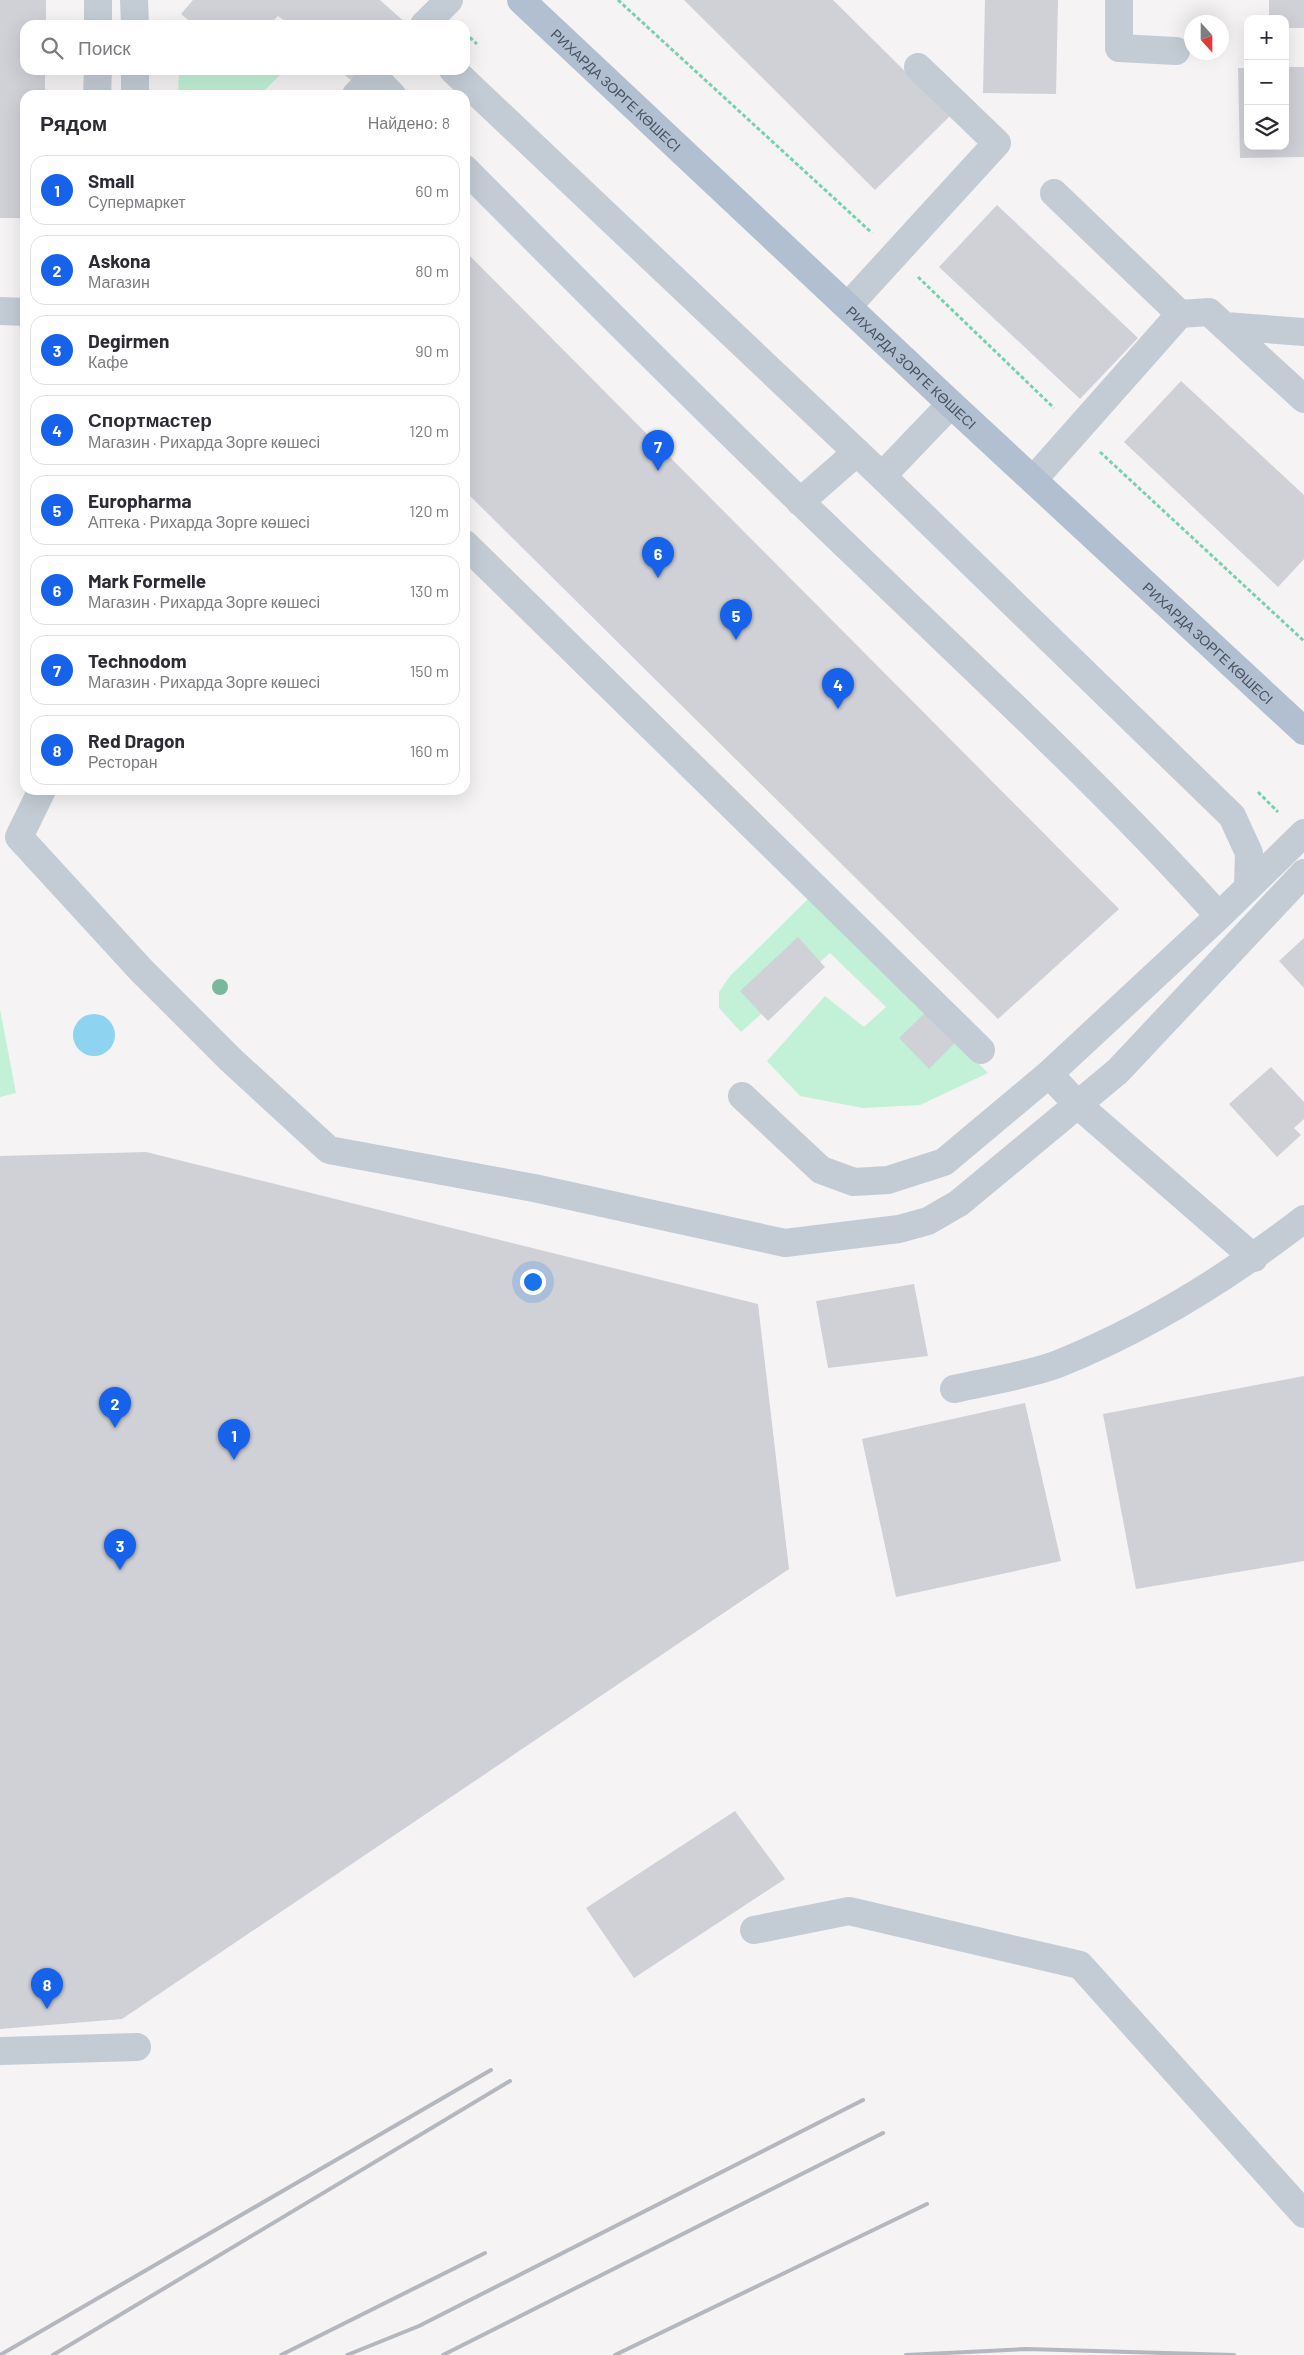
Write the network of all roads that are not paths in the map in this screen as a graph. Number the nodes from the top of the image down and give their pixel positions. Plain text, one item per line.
1 (98, 0) edge
2 (134, 0) edge
3 (449, 0) edge
4 (521, 0) edge
5 (1119, 0) edge
6 (98, 20) edge
7 (134, 20) edge
8 (429, 20) edge
9 (1176, 51) dead end
10 (918, 66) dead end
11 (98, 75) edge
12 (135, 75) edge
13 (458, 75) edge
14 (97, 90) edge
15 (135, 90) edge
16 (470, 174) edge
17 (1054, 193) dead end
18 (848, 306) junction
19 (0, 311) edge
20 (20, 312) edge
21 (1180, 314) junction
22 (1225, 326) junction
23 (1304, 332) edge
24 (1304, 398) edge
25 (951, 404) junction
26 (857, 452) junction
27 (882, 476) junction
28 (1033, 480) junction
29 (800, 502) junction
30 (470, 549) edge
31 (1304, 731) edge
32 (40, 795) edge
33 (1304, 833) edge
34 (1304, 873) edge
35 (1248, 885) junction
36 (1219, 916) junction
37 (980, 1050) dead end
38 (1048, 1074) junction
39 (742, 1096) dead end
40 (1078, 1105) junction
41 (1304, 1219) edge
42 (1254, 1258) junction
43 (954, 1389) dead end
44 (754, 1930) dead end
45 (137, 2047) dead end
46 (0, 2051) edge
47 (1304, 2214) edge

1 - 6 lane
2 - 7 lane
3 - 8 lane
4 - 18 main road, РИХАРДА ЗОРГЕ КӨШЕСІ
5 - 9 lane
10 - 18 lane
11 - 14 lane
12 - 15 lane
13 - 26 lane
16 - 29 lane
17 - 21 lane
18 - 25 main road, РИХАРДА ЗОРГЕ КӨШЕСІ
19 - 20 lane
21 - 22 lane
21 - 28 lane
22 - 23 lane
22 - 24 lane
25 - 27 lane
25 - 28 main road, РИХАРДА ЗОРГЕ КӨШЕСІ
26 - 27 lane
26 - 29 lane
27 - 35 lane
28 - 31 main road, РИХАРДА ЗОРГЕ КӨШЕСІ
29 - 36 lane
30 - 37 lane
32 - 40 lane
33 - 35 lane
34 - 40 lane
35 - 36 lane
36 - 38 lane
38 - 39 lane
38 - 40 lane
40 - 42 lane
41 - 42 lane
42 - 43 lane
44 - 47 lane
45 - 46 lane

